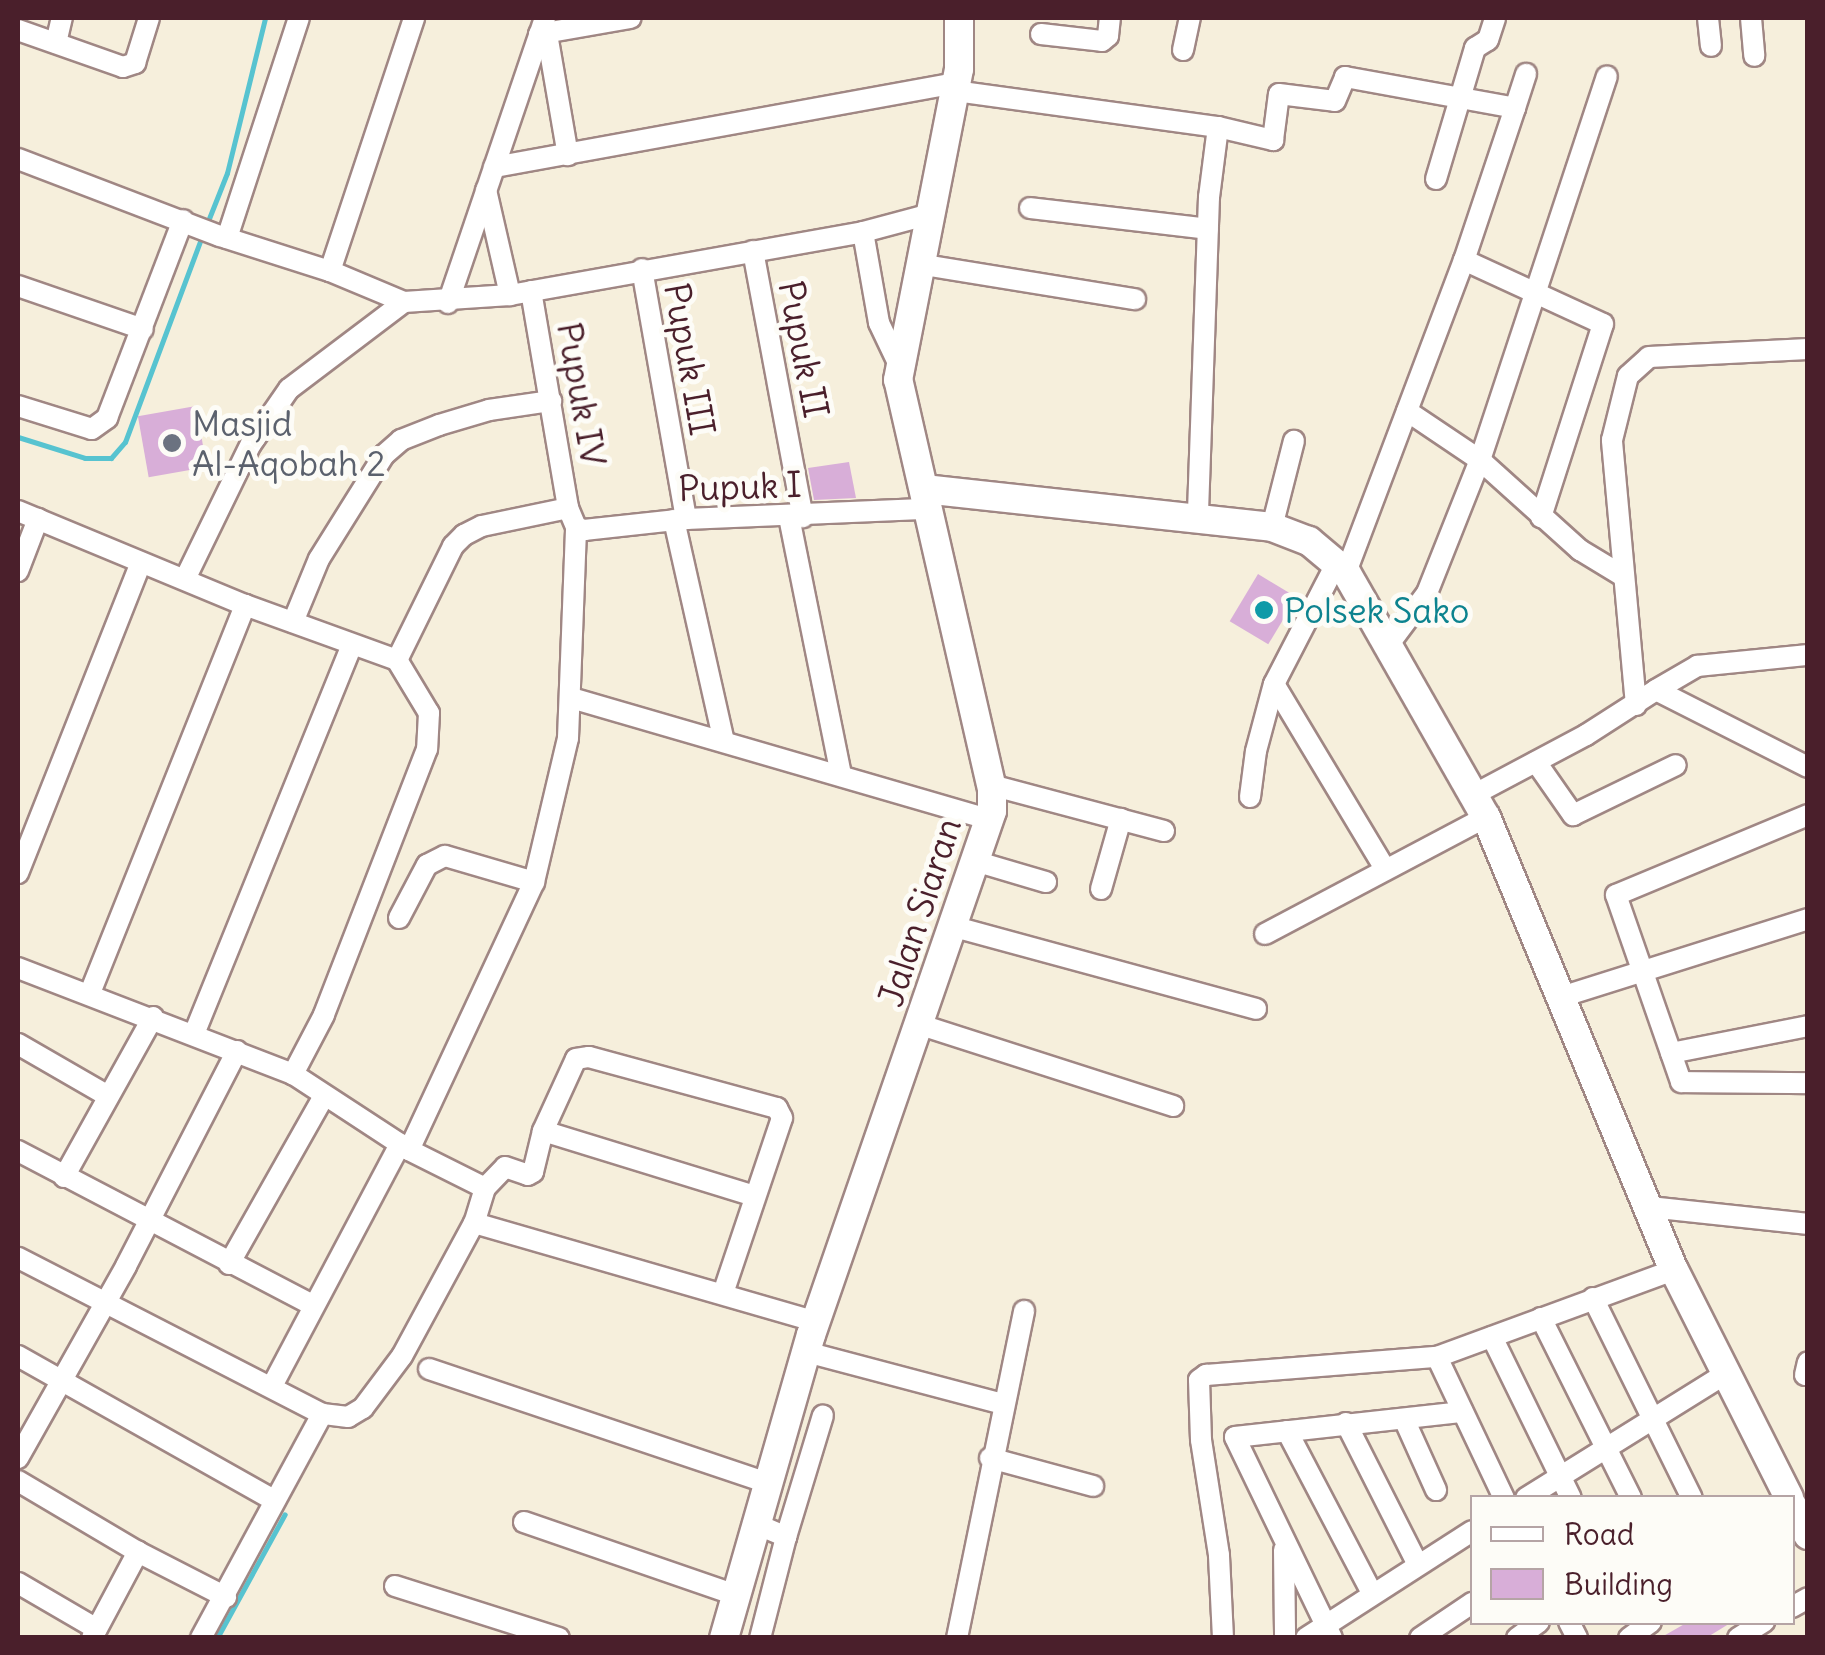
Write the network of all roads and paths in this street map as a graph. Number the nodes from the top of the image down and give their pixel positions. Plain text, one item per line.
1 (62, 18) edge
2 (149, 18) edge
3 (299, 18) edge
4 (414, 18) edge
5 (958, 18) edge
6 (1110, 18) edge
7 (1190, 18) edge
8 (1495, 18) edge
9 (1708, 18) edge
10 (1752, 18) edge
11 (618, 19) edge
12 (544, 28) edge
13 (18, 30) edge
14 (1041, 34) dead end
15 (56, 43) junction
16 (1711, 46) dead end
17 (1183, 50) dead end
18 (1754, 56) dead end
19 (1526, 74) dead end
20 (1608, 77) dead end
21 (955, 87) junction
22 (1462, 95) junction
23 (1515, 108) junction
24 (1218, 127) junction
25 (568, 156) junction
26 (18, 159) edge
27 (494, 168) junction
28 (1436, 179) dead end
29 (486, 190) junction
30 (1030, 208) dead end
31 (930, 214) junction
32 (188, 222) junction
33 (1208, 229) junction
34 (863, 232) junction
35 (224, 237) junction
36 (752, 251) junction
37 (1464, 260) junction
38 (918, 264) junction
39 (642, 269) junction
40 (330, 271) junction
41 (18, 286) edge
42 (520, 293) junction
43 (1536, 297) junction
44 (1135, 299) dead end
45 (404, 302) junction
46 (448, 302) junction
47 (143, 329) junction
48 (1808, 349) edge
49 (899, 365) junction
50 (551, 400) junction
51 (18, 406) edge
52 (1407, 411) junction
53 (1294, 441) dead end
54 (1480, 460) junction
55 (926, 499) junction
56 (18, 510) edge
57 (572, 517) junction
58 (796, 517) junction
59 (1540, 517) junction
60 (38, 518) junction
61 (680, 519) junction
62 (1198, 520) junction
63 (1272, 528) junction
64 (141, 562) junction
65 (1342, 567) junction
66 (18, 571) edge
67 (1623, 576) junction
68 (186, 578) junction
69 (246, 605) junction
70 (293, 622) junction
71 (1388, 644) junction
72 (352, 645) junction
73 (1808, 655) edge
74 (397, 660) junction
75 (1274, 684) junction
76 (1656, 690) junction
77 (571, 698) junction
78 (1636, 705) junction
79 (724, 742) junction
80 (1536, 762) junction
81 (1676, 765) dead end
82 (1808, 768) edge
83 (842, 776) junction
84 (990, 785) junction
85 (1250, 798) dead end
86 (1480, 806) junction
87 (1808, 815) edge
88 (1121, 819) junction
89 (990, 820) junction
90 (1164, 830) dead end
91 (978, 862) junction
92 (1385, 869) junction
93 (18, 873) edge
94 (534, 882) junction
95 (1046, 882) dead end
96 (1101, 888) dead end
97 (399, 918) dead end
98 (1808, 919) edge
99 (955, 927) junction
100 (1265, 934) dead end
101 (18, 968) edge
102 (1644, 970) junction
103 (90, 993) junction
104 (1561, 997) junction
105 (1256, 1010) dead end
106 (152, 1018) junction
107 (921, 1025) junction
108 (1808, 1026) edge
109 (194, 1034) junction
110 (18, 1044) edge
111 (237, 1051) junction
112 (1671, 1053) junction
113 (293, 1074) junction
114 (1808, 1083) edge
115 (108, 1096) junction
116 (324, 1096) junction
117 (1173, 1106) dead end
118 (543, 1132) junction
119 (405, 1147) junction
120 (18, 1151) edge
121 (64, 1176) junction
122 (485, 1188) junction
123 (754, 1196) junction
124 (1650, 1207) junction
125 (146, 1222) junction
126 (474, 1223) junction
127 (1808, 1224) edge
128 (18, 1258) edge
129 (229, 1264) junction
130 (1674, 1270) junction
131 (723, 1293) junction
132 (1594, 1298) junction
133 (106, 1303) junction
134 (312, 1305) junction
135 (1024, 1312) dead end
136 (1541, 1318) junction
137 (816, 1322) junction
138 (1492, 1337) junction
139 (806, 1352) junction
140 (18, 1356) edge
141 (1437, 1358) junction
142 (429, 1369) dead end
143 (1727, 1374) junction
144 (62, 1378) junction
145 (272, 1386) junction
146 (1003, 1404) junction
147 (1463, 1412) junction
148 (322, 1414) junction
149 (822, 1415) dead end
150 (1404, 1419) junction
151 (1653, 1419) junction
152 (1346, 1423) junction
153 (783, 1431) junction
154 (1286, 1431) junction
155 (1235, 1437) junction
156 (816, 1440) junction
157 (1202, 1440) junction
158 (1606, 1448) junction
159 (18, 1458) edge
160 (990, 1458) junction
161 (1561, 1476) junction
162 (18, 1481) edge
163 (768, 1483) junction
164 (1093, 1486) dead end
165 (1436, 1490) dead end
166 (1503, 1495) edge
167 (1531, 1495) edge
168 (1570, 1495) edge
169 (1629, 1495) edge
170 (1691, 1495) edge
171 (1788, 1495) edge
172 (274, 1500) junction
173 (524, 1522) dead end
174 (756, 1524) junction
175 (1470, 1532) edge
176 (786, 1537) junction
177 (1284, 1543) junction
178 (138, 1552) junction
179 (1418, 1565) junction
180 (18, 1584) edge
181 (395, 1586) dead end
182 (1372, 1593) junction
183 (736, 1595) junction
184 (226, 1596) junction
185 (1470, 1604) edge
186 (1328, 1630) edge
187 (95, 1633) edge
188 (201, 1638) edge
189 (559, 1638) edge
190 (724, 1638) edge
191 (760, 1638) edge
192 (956, 1638) edge
193 (1223, 1638) edge
194 (1285, 1638) edge
195 (1306, 1638) edge
196 (1420, 1638) edge

1 - 15 street
2 - 15 street
3 - 35 street
4 - 40 street
5 - 21 street, Jalan Siaran
6 - 14 street
7 - 17 street
8 - 22 street
9 - 16 street
10 - 18 street
11 - 12 street
12 - 25 street
12 - 27 street
13 - 15 street
19 - 23 street
20 - 43 street
21 - 24 street
21 - 25 street
21 - 31 street, Jalan Siaran
22 - 23 street
22 - 24 street
22 - 28 street
23 - 37 street
24 - 33 street
25 - 27 street
26 - 32 street
27 - 29 street
29 - 42 street, Pupuk IV
29 - 46 street
30 - 33 street
31 - 34 street
31 - 38 street, Jalan Siaran
32 - 35 street
32 - 47 street
33 - 62 street
34 - 36 street
34 - 49 street
35 - 40 street
36 - 39 street
36 - 58 street, Pupuk II
37 - 43 street
37 - 52 street
38 - 44 street
38 - 49 street, Jalan Siaran
39 - 42 street
39 - 61 street, Pupuk III
40 - 45 street
41 - 47 street
42 - 46 street
42 - 50 street, Pupuk IV
43 - 54 street
43 - 59 street
45 - 46 street
45 - 68 street
47 - 51 street
48 - 67 street
49 - 55 street, Jalan Siaran
50 - 57 street, Pupuk IV
50 - 70 street
52 - 54 street
52 - 65 street
53 - 63 street
54 - 59 street
54 - 71 street
55 - 58 street, Pupuk I
55 - 62 street
55 - 84 street, Jalan Siaran
56 - 60 street
57 - 61 street, Pupuk I
57 - 74 street, Pupuk I
57 - 77 street, Pupuk IV
58 - 61 street, Pupuk I
58 - 83 street, Pupuk II
59 - 67 street
60 - 64 street
60 - 66 street
61 - 79 street, Pupuk III
62 - 63 street
63 - 65 street
64 - 68 street
64 - 93 street
65 - 71 street
65 - 75 street
67 - 78 street
68 - 69 street
69 - 70 street
69 - 103 street
70 - 72 street
71 - 86 street
72 - 74 street
72 - 109 street
73 - 76 street
74 - 113 street
75 - 85 street
75 - 92 street
76 - 78 street
76 - 82 street
77 - 79 street
77 - 94 street, Pupuk IV
78 - 80 street
79 - 83 street
80 - 81 street
80 - 86 street
83 - 89 street
84 - 88 street
84 - 89 street, Jalan Siaran
86 - 92 street
86 - 104 street
87 - 102 street
88 - 90 street
88 - 96 street
89 - 91 street, Jalan Siaran
91 - 95 street
91 - 99 street, Jalan Siaran
92 - 100 street
94 - 97 street
94 - 119 street, Pupuk IV
98 - 102 street
99 - 105 street
99 - 107 street, Jalan Siaran
101 - 103 street
102 - 104 street
102 - 112 street
103 - 106 street
104 - 124 street
106 - 109 street
106 - 115 street
107 - 117 street
107 - 137 street, Jalan Siaran
108 - 112 street
109 - 111 street
110 - 115 street
111 - 113 street
111 - 125 street
112 - 114 street
113 - 116 street
115 - 121 street
116 - 119 street
116 - 129 street
118 - 122 street
118 - 123 street
118 - 123 street
119 - 122 street
119 - 134 street, Pupuk IV
120 - 121 street
121 - 125 street
122 - 126 street
123 - 131 street
124 - 127 street
124 - 130 street
125 - 129 street
125 - 133 street
126 - 131 street
126 - 148 street
128 - 133 street
129 - 134 street
130 - 132 street
130 - 143 street
131 - 137 street
132 - 136 street
132 - 151 street
133 - 144 street
133 - 145 street
134 - 145 street, Pupuk IV
135 - 146 street
136 - 138 street
136 - 158 street
137 - 139 street, Jalan Siaran
138 - 141 street
138 - 161 street
139 - 146 street
139 - 153 street, Jalan Siaran
140 - 144 street
141 - 147 street
141 - 157 street
142 - 163 street
143 - 151 street
143 - 171 street
144 - 159 street
144 - 172 street
145 - 148 street
146 - 160 street
147 - 150 street
147 - 166 street
148 - 172 street
149 - 156 street
150 - 152 street
150 - 165 street
151 - 158 street
151 - 170 street
152 - 154 street
152 - 179 street
153 - 156 street
153 - 163 street, Jalan Siaran
154 - 155 street
154 - 182 street
155 - 157 street
155 - 177 street
156 - 176 street
157 - 193 street
158 - 161 street
158 - 169 street
160 - 164 street
160 - 192 street
161 - 167 street
161 - 168 street
162 - 178 street
163 - 174 street, Jalan Siaran
172 - 184 street
173 - 183 street
174 - 176 street
174 - 183 street, Jalan Siaran
175 - 179 street
176 - 191 street
177 - 186 street
177 - 194 street
178 - 184 street
178 - 187 street
179 - 182 street
180 - 187 street
181 - 189 street
182 - 186 street
183 - 190 street, Jalan Siaran
184 - 188 street
185 - 196 street
186 - 195 street

